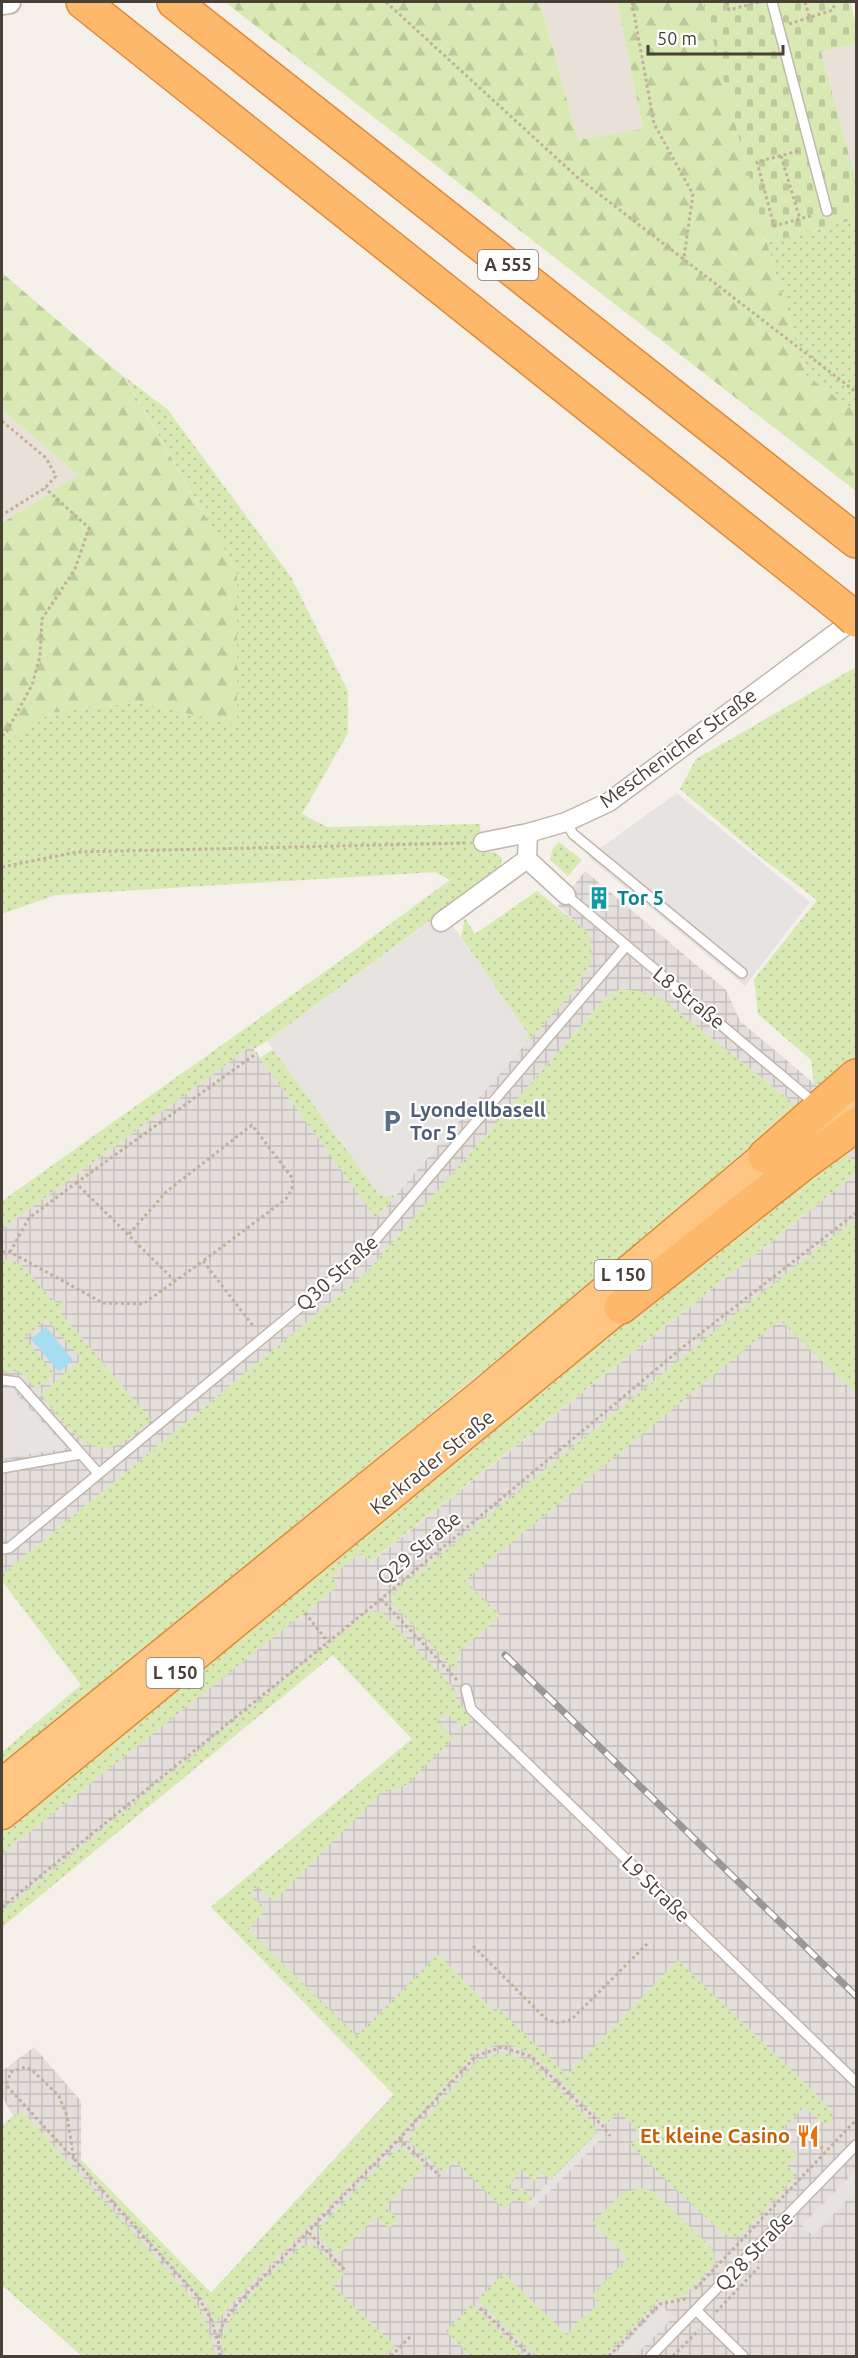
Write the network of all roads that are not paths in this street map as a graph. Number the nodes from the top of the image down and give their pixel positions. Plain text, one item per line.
1 (9, 2) edge
2 (83, 2) edge
3 (772, 2) edge
4 (2, 3) edge
5 (181, 7) edge
6 (827, 211) road end
7 (856, 541) edge
8 (852, 616) edge
9 (566, 822) junction
10 (528, 833) junction
11 (483, 842) road end
12 (527, 859) junction
13 (566, 895) joint
14 (441, 922) dead end
15 (626, 946) junction
16 (742, 973) dead end
17 (856, 1076) edge
18 (856, 1100) edge
19 (812, 1101) dead end
20 (856, 1125) edge
21 (765, 1156) junction
22 (621, 1307) junction
23 (2, 1380) edge
24 (81, 1454) junction
25 (2, 1468) edge
26 (98, 1473) junction
27 (2, 1549) edge
28 (466, 1689) road end
29 (2, 1784) edge
30 (2, 1814) edge
31 (856, 2082) edge
32 (856, 2145) edge
33 (696, 2310) junction
34 (651, 2356) edge
35 (743, 2356) edge

1 - 4 street
2 - 8 highway, A 555
3 - 6 lane
5 - 7 highway, A 555
8 - 9 street, Meschenicher Straße
9 - 10 street, Meschenicher Straße
9 - 16 lane
10 - 11 street, Meschenicher Straße
10 - 12 street
12 - 13 street
12 - 14 street
13 - 15 lane, L8 Straße
15 - 19 lane, L8 Straße
15 - 26 lane, Q30 Straße
17 - 21 highway
18 - 21 highway, Kerkrader Straße / L 150
18 - 22 highway, Kerkrader Straße / L 150
20 - 22 highway
21 - 29 highway, Kerkrader Straße / L 150
22 - 30 highway, Kerkrader Straße / L 150
23 - 24 lane
24 - 25 lane
24 - 26 lane
26 - 27 lane, Q30 Straße
28 - 31 lane, L9 Straße
32 - 33 lane, Q28 Straße
33 - 34 lane, Q28 Straße
33 - 35 lane

